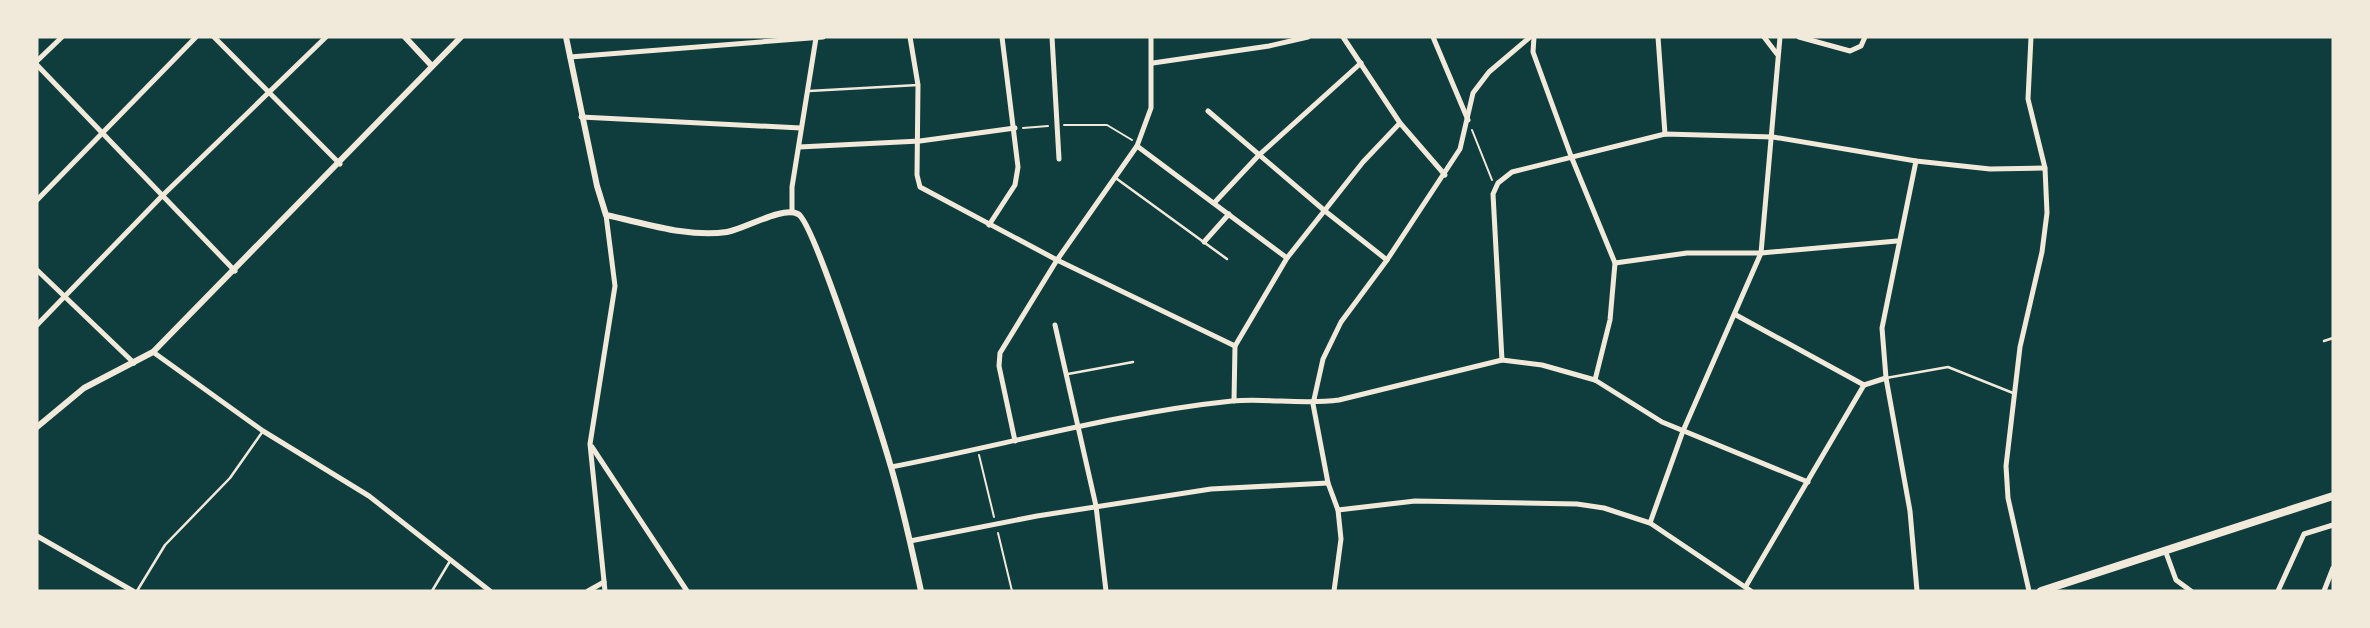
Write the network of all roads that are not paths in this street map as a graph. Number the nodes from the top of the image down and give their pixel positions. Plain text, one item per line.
1 (62, 37) edge
2 (195, 37) edge
3 (214, 37) edge
4 (326, 37) edge
5 (405, 37) edge
6 (461, 37) edge
7 (566, 37) edge
8 (719, 37) edge
9 (823, 37) edge
10 (910, 37) edge
11 (1002, 37) edge
12 (1052, 37) edge
13 (1151, 37) edge
14 (1308, 37) edge
15 (1343, 37) edge
16 (1433, 37) edge
17 (1532, 37) edge
18 (1658, 37) edge
19 (1764, 37) edge
20 (1780, 37) edge
21 (1799, 37) edge
22 (2031, 37) edge
23 (816, 38) edge
24 (1865, 38) edge
25 (720, 47) junction
26 (1777, 54) junction
27 (570, 57) junction
28 (1153, 62) junction
29 (37, 63) edge
30 (1361, 63) junction
31 (431, 65) junction
32 (918, 85) junction
33 (269, 91) junction
34 (806, 91) junction
35 (1208, 111) dead end
36 (581, 117) junction
37 (1468, 120) junction
38 (1400, 123) junction
39 (802, 128) junction
40 (1014, 128) junction
41 (102, 133) junction
42 (1665, 134) junction
43 (1773, 137) junction
44 (920, 141) junction
45 (1138, 144) junction
46 (799, 147) junction
47 (1259, 155) junction
48 (1571, 156) junction
49 (1059, 159) dead end
50 (1916, 161) junction
51 (340, 164) junction
52 (2045, 168) junction
53 (1445, 175) junction
54 (1116, 178) junction
55 (162, 196) junction
56 (37, 200) edge
57 (1215, 202) junction
58 (1325, 211) junction
59 (792, 212) junction
60 (1228, 214) junction
61 (606, 215) junction
62 (989, 225) junction
63 (1897, 241) junction
64 (1204, 242) junction
65 (1761, 253) junction
66 (1287, 258) junction
67 (1057, 260) junction
68 (1227, 260) dead end
69 (1387, 260) junction
70 (1615, 263) junction
71 (37, 270) edge
72 (235, 271) junction
73 (65, 297) junction
74 (1735, 315) junction
75 (37, 325) edge
76 (1055, 325) dead end
77 (2333, 338) edge
78 (2325, 341) dead end
79 (1235, 346) junction
80 (153, 352) junction
81 (1502, 360) junction
82 (1133, 362) dead end
83 (134, 363) junction
84 (1067, 374) junction
85 (1886, 378) junction
86 (1595, 380) junction
87 (1864, 385) junction
88 (2012, 393) junction
89 (1234, 401) junction
90 (1313, 404) junction
91 (37, 426) edge
92 (1079, 426) junction
93 (263, 431) junction
94 (1683, 431) junction
95 (1015, 440) junction
96 (590, 444) junction
97 (891, 467) junction
98 (1808, 482) junction
99 (1328, 483) junction
100 (2333, 496) edge
101 (1096, 506) junction
102 (1338, 510) junction
103 (1650, 523) junction
104 (2333, 525) edge
105 (37, 536) edge
106 (910, 541) junction
107 (2165, 550) junction
108 (452, 558) junction
109 (2333, 568) edge
110 (604, 582) junction
111 (1749, 588) edge
112 (135, 591) edge
113 (432, 591) edge
114 (490, 591) edge
115 (588, 591) edge
116 (605, 591) edge
117 (687, 591) edge
118 (921, 591) edge
119 (1106, 591) edge
120 (1334, 591) edge
121 (1917, 591) edge
122 (2029, 591) edge
123 (2041, 591) edge
124 (2190, 591) edge
125 (2278, 591) edge
126 (2324, 591) edge

1 - 29 street
2 - 41 street
3 - 33 street
4 - 33 street
5 - 31 street
6 - 31 street
7 - 27 street
8 - 25 street
9 - 23 street
10 - 32 street
11 - 40 street
12 - 49 street
13 - 28 street
14 - 28 street
15 - 30 street
16 - 37 street
17 - 37 street
17 - 48 street
18 - 42 street
19 - 26 street
20 - 26 street
21 - 24 street
22 - 52 street
23 - 25 street
23 - 34 street
25 - 27 street
26 - 43 street
27 - 36 street
28 - 45 street
29 - 41 street
30 - 38 street
30 - 47 street
31 - 51 street
32 - 34 lane
32 - 44 street
33 - 51 street
33 - 55 street
34 - 39 street
35 - 47 street
36 - 39 street
36 - 61 street
37 - 53 street
38 - 53 street
38 - 58 street
39 - 46 street
40 - 44 street
40 - 62 street
41 - 55 street
41 - 56 street
42 - 43 street
42 - 48 street
43 - 50 street
43 - 65 street
44 - 46 street
44 - 62 street
45 - 54 street
45 - 57 street
46 - 59 street
47 - 57 street
47 - 58 street
48 - 70 street
48 - 81 street
50 - 52 street
50 - 63 street
51 - 72 street
52 - 88 street
53 - 69 street
54 - 64 lane
54 - 67 street
55 - 72 street
55 - 73 street
57 - 60 street
58 - 66 street
58 - 69 street
59 - 61 street
59 - 97 street
60 - 64 street
60 - 66 street
61 - 96 street
62 - 67 street
63 - 65 street
63 - 85 street
64 - 68 lane
65 - 70 street
65 - 74 street
66 - 79 street
67 - 79 street
67 - 95 street
69 - 90 street
70 - 86 street
71 - 73 street
72 - 80 street
73 - 75 street
73 - 83 street
74 - 87 street
74 - 94 street
76 - 84 street
77 - 78 lane
79 - 89 street
80 - 83 street
80 - 93 street
81 - 86 street
81 - 90 street
82 - 84 lane
83 - 91 street
84 - 92 street
85 - 87 street
85 - 88 lane
85 - 121 street
86 - 94 street
87 - 98 street
88 - 122 street
89 - 90 street
89 - 92 street
90 - 99 street
92 - 95 street
92 - 101 street
93 - 108 street
93 - 112 lane
94 - 98 street
94 - 103 street
95 - 97 street
96 - 110 street
96 - 117 street
97 - 106 street
98 - 111 street
99 - 101 street
99 - 102 street
100 - 107 main road
101 - 106 street
101 - 119 street
102 - 103 street
102 - 120 street
103 - 111 street
104 - 125 street
105 - 112 street
106 - 118 street
107 - 123 main road
107 - 124 street
108 - 113 lane
108 - 114 street
109 - 126 street
110 - 115 street
110 - 116 street

